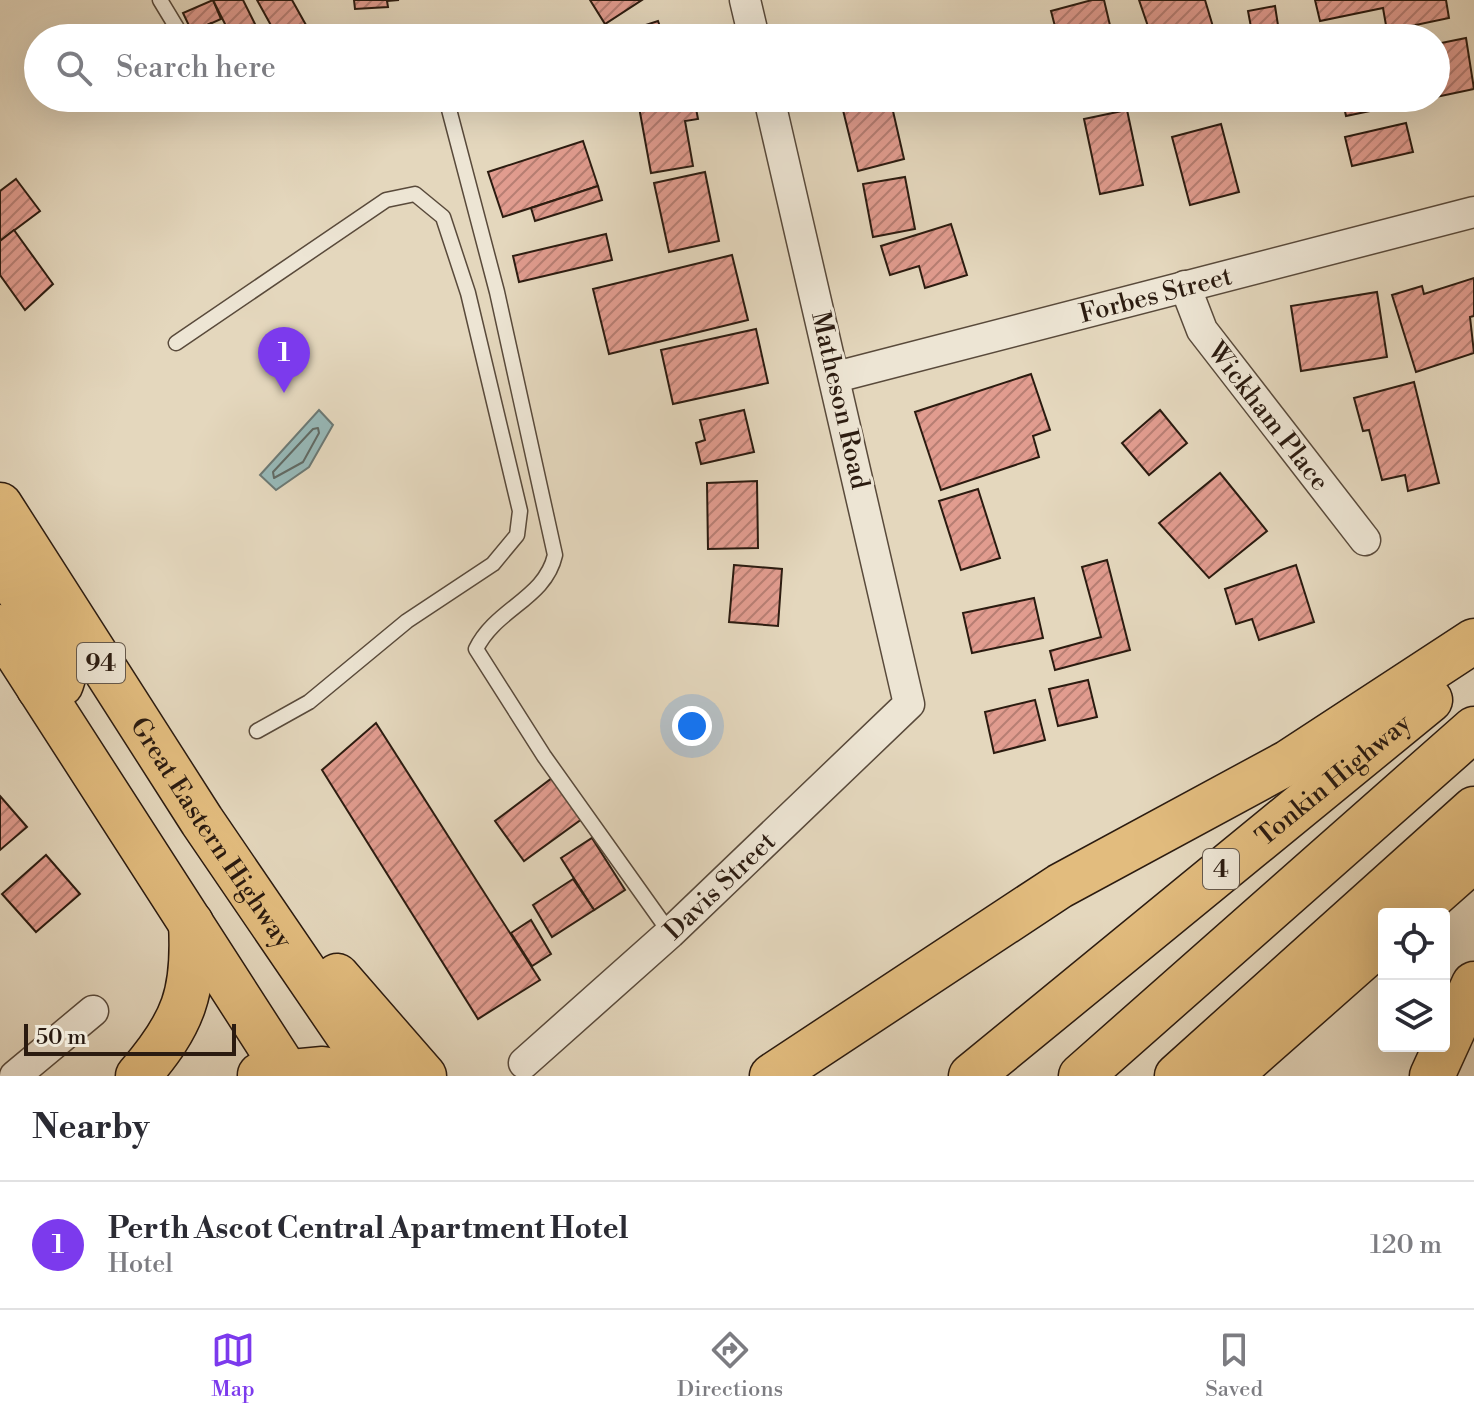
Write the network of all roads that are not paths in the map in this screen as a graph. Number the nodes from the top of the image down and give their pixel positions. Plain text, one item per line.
1 (160, 0) edge
2 (745, 0) edge
3 (175, 24) edge
4 (751, 24) edge
5 (450, 112) edge
6 (772, 112) edge
7 (1474, 212) edge
8 (1185, 286) junction
9 (176, 343) dead end
10 (836, 377) junction
11 (0, 505) edge
12 (1365, 540) dead end
13 (0, 561) edge
14 (0, 627) edge
15 (1474, 641) edge
16 (1474, 664) edge
17 (39, 688) junction
18 (909, 704) joint
19 (1474, 729) edge
20 (257, 731) dead end
21 (1474, 809) edge
22 (202, 821) junction
23 (1474, 859) edge
24 (1419, 908) edge
25 (191, 923) junction
26 (670, 933) junction
27 (1378, 944) edge
28 (1474, 984) edge
29 (93, 1011) dead end
30 (524, 1063) dead end
31 (276, 1075) edge
32 (15, 1076) edge
33 (138, 1076) edge
34 (359, 1076) edge
35 (376, 1076) edge
36 (424, 1076) edge
37 (772, 1076) edge
38 (971, 1076) edge
39 (1081, 1076) edge
40 (1177, 1076) edge
41 (1229, 1076) edge
42 (1432, 1076) edge

1 - 3 lane
2 - 4 street
5 - 26 lane
6 - 10 street, Matheson Road
7 - 8 street, Forbes Street
8 - 10 street, Forbes Street
8 - 12 street, Wickham Place
9 - 20 lane
10 - 18 street, Matheson Road
11 - 22 highway, Great Eastern Highway / 94
13 - 17 highway, 94
14 - 17 highway, 94
15 - 37 highway
16 - 38 highway, Tonkin Highway / 4
17 - 25 highway, 94
18 - 26 street, Davis Street
19 - 39 highway, Tonkin Highway
21 - 40 highway
22 - 35 highway, Great Eastern Highway / 94
22 - 36 highway
23 - 24 highway
25 - 31 highway, 94
25 - 33 highway
26 - 30 street, Davis Street
27 - 41 highway
28 - 42 highway
29 - 32 street
31 - 34 highway

